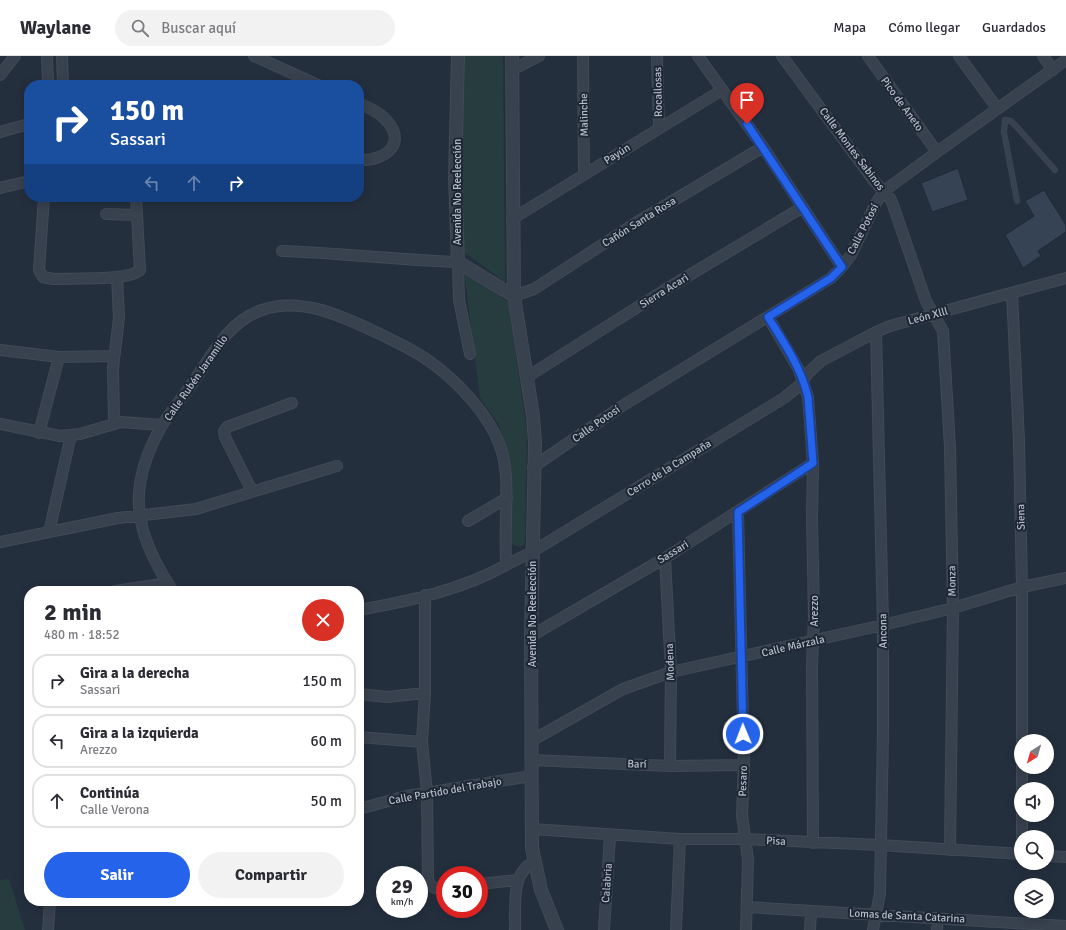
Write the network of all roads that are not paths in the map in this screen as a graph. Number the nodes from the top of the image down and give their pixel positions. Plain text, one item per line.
1 (15, 56) edge
2 (46, 56) edge
3 (62, 56) edge
4 (254, 56) edge
5 (458, 56) edge
6 (512, 56) edge
7 (539, 56) edge
8 (583, 56) edge
9 (657, 56) edge
10 (698, 56) edge
11 (782, 56) edge
12 (868, 56) edge
13 (959, 56) edge
14 (1043, 56) edge
15 (1066, 60) edge
16 (512, 70) junction
17 (1053, 70) junction
18 (0, 75) edge
19 (48, 80) edge
20 (64, 80) edge
21 (307, 80) edge
22 (722, 90) junction
23 (364, 106) edge
24 (997, 108) junction
25 (1005, 120) junction
26 (24, 125) edge
27 (659, 128) junction
28 (0, 132) edge
29 (763, 147) junction
30 (937, 152) junction
31 (364, 160) edge
32 (1055, 170) dead end
33 (584, 174) junction
34 (24, 181) edge
35 (0, 188) edge
36 (884, 192) junction
37 (1017, 201) dead end
38 (44, 202) edge
39 (136, 202) edge
40 (803, 207) junction
41 (106, 214) dead end
42 (136, 215) junction
43 (512, 219) junction
44 (282, 251) dead end
45 (458, 262) junction
46 (842, 267) junction
47 (117, 277) junction
48 (1066, 278) edge
49 (1012, 293) junction
50 (514, 296) junction
51 (934, 315) junction
52 (768, 317) junction
53 (876, 332) junction
54 (0, 350) edge
55 (470, 354) dead end
56 (114, 356) junction
57 (59, 357) junction
58 (528, 377) junction
59 (803, 380) junction
60 (292, 403) dead end
61 (114, 423) junction
62 (0, 424) edge
63 (162, 425) junction
64 (39, 433) junction
65 (71, 435) junction
66 (813, 463) junction
67 (337, 466) dead end
68 (533, 467) junction
69 (252, 491) junction
70 (507, 498) junction
71 (738, 512) junction
72 (138, 514) junction
73 (468, 521) dead end
74 (49, 532) junction
75 (0, 542) edge
76 (532, 552) junction
77 (665, 558) junction
78 (506, 565) junction
79 (1066, 578) edge
80 (170, 586) edge
81 (1022, 587) junction
82 (425, 595) junction
83 (953, 608) junction
84 (364, 609) edge
85 (883, 625) junction
86 (531, 636) junction
87 (813, 641) junction
88 (742, 658) junction
89 (671, 672) junction
90 (425, 693) junction
91 (364, 695) edge
92 (1022, 734) edge
93 (364, 737) edge
94 (531, 741) junction
95 (422, 742) junction
96 (531, 760) junction
97 (744, 765) junction
98 (670, 766) junction
99 (531, 776) junction
100 (427, 792) junction
101 (364, 808) edge
102 (532, 829) junction
103 (610, 836) junction
104 (680, 839) junction
105 (744, 839) junction
106 (813, 843) junction
107 (880, 845) junction
108 (950, 850) junction
109 (1014, 854) edge
110 (1054, 856) edge
111 (1066, 857) edge
112 (534, 862) junction
113 (518, 880) junction
114 (488, 883) edge
115 (436, 888) edge
116 (50, 906) edge
117 (747, 907) junction
118 (811, 911) junction
119 (875, 914) junction
120 (938, 918) junction
121 (1066, 926) edge
122 (48, 930) edge
123 (515, 930) edge
124 (557, 930) edge
125 (604, 930) edge
126 (676, 930) edge
127 (746, 930) edge
128 (810, 930) edge
129 (873, 930) edge
130 (937, 930) edge

1 - 18 street
2 - 19 street
3 - 20 street
4 - 21 street
5 - 45 street, Avenida No Reelección
6 - 16 street, Avenida No Reelección
7 - 16 street
8 - 33 street, Malinche
9 - 27 street, Rocallosas
10 - 22 street
11 - 36 street, Calle Montes Sabinos
12 - 30 street, Pico de Aneto
13 - 24 street
14 - 17 street
15 - 17 street, Calle Potosí
16 - 43 street, Avenida No Reelección
17 - 24 street, Calle Potosí
22 - 27 street, Payún
22 - 29 street
23 - 31 street
24 - 25 lane
24 - 30 street, Calle Potosí
25 - 32 lane
25 - 37 lane
26 - 28 street
27 - 33 street, Payún
29 - 40 street
29 - 50 street, Cañón Santa Rosa
30 - 36 street, Calle Potosí
33 - 43 street, Payún
34 - 35 street
36 - 46 street, Calle Potosí
36 - 51 street, Calle Montes Sabinos
38 - 47 street
39 - 42 street
40 - 46 street
40 - 58 street, Sierra Acari
41 - 42 street
42 - 47 street
43 - 50 street, Avenida No Reelección
44 - 45 street
45 - 50 street
45 - 55 street
46 - 52 street, Calle Potosí
47 - 56 street
48 - 49 street, León Xlll
49 - 51 street, León Xlll
49 - 81 street, Siena
50 - 58 street, Avenida No Reelección
51 - 53 street, León Xlll
51 - 83 street, Monza
52 - 59 street, Arezzo
52 - 68 street, Calle Potosí
53 - 59 street, León Xlll
53 - 85 street, Ancona
54 - 57 street
56 - 57 street
56 - 61 street
57 - 64 street
58 - 68 street, Avenida No Reelección
59 - 66 street, Arezzo
59 - 76 street, Cerro de la Campaña
60 - 69 street
61 - 63 street
61 - 65 street
62 - 64 street
63 - 70 street, Calle Rubén Jaramillo
63 - 72 street, Calle Rubén Jaramillo
64 - 65 street
65 - 74 street
66 - 71 street, Sassari
66 - 87 street, Arezzo
67 - 69 street
68 - 76 street, Avenida No Reelección
69 - 72 street
70 - 73 street
70 - 78 street, Calle Rubén Jaramillo
71 - 77 street, Sassari
71 - 88 street, Pesaro
72 - 74 street
72 - 80 street, Calle Rubén Jaramillo
74 - 75 street
76 - 78 street
76 - 86 street, Avenida No Reelección
77 - 86 street, Sassari
77 - 89 street, Modena
78 - 82 street
79 - 81 street, Calle Márzala
81 - 83 street, Calle Márzala
81 - 92 street, Siena
82 - 84 street
82 - 90 street
83 - 85 street, Calle Márzala
83 - 108 street, Monza
85 - 87 street, Calle Márzala
85 - 107 street, Ancona
86 - 94 street, Avenida No Reelección
87 - 88 street, Calle Márzala
87 - 106 street, Arezzo
88 - 89 street, Calle Márzala
88 - 97 street, Pesaro
89 - 94 street, Calle Márzala
89 - 98 street, Modena
90 - 91 street
90 - 95 street
93 - 95 street
94 - 96 street, Avenida No Reelección
95 - 100 street
96 - 98 street, Barí
96 - 99 street, Avenida No Reelección
97 - 98 street, Barí
97 - 105 street, Pesaro
99 - 100 street, Calle Partido del Trabajo
99 - 102 street, Avenida No Reelección
100 - 101 street, Calle Partido del Trabajo
100 - 115 street
102 - 103 street, Pisa
102 - 112 street, Avenida No Reelección
103 - 104 street, Pisa
103 - 125 street, Calabria
104 - 105 street, Pisa
104 - 126 street
105 - 106 street, Pisa
105 - 117 street, Pesaro
106 - 107 street, Pisa
107 - 108 street, Pisa
107 - 119 street, Ancona
108 - 109 street, Pisa
110 - 111 street
112 - 113 street
112 - 124 street, Avenida No Reelección
113 - 114 street
113 - 123 street
116 - 122 street
117 - 118 street, Lomas de Santa Catarina
117 - 127 street, Pesaro
118 - 119 street, Lomas de Santa Catarina
118 - 128 street
119 - 120 street, Lomas de Santa Catarina
119 - 129 street, Ancona
120 - 121 street, Lomas de Santa Catarina
120 - 130 street

